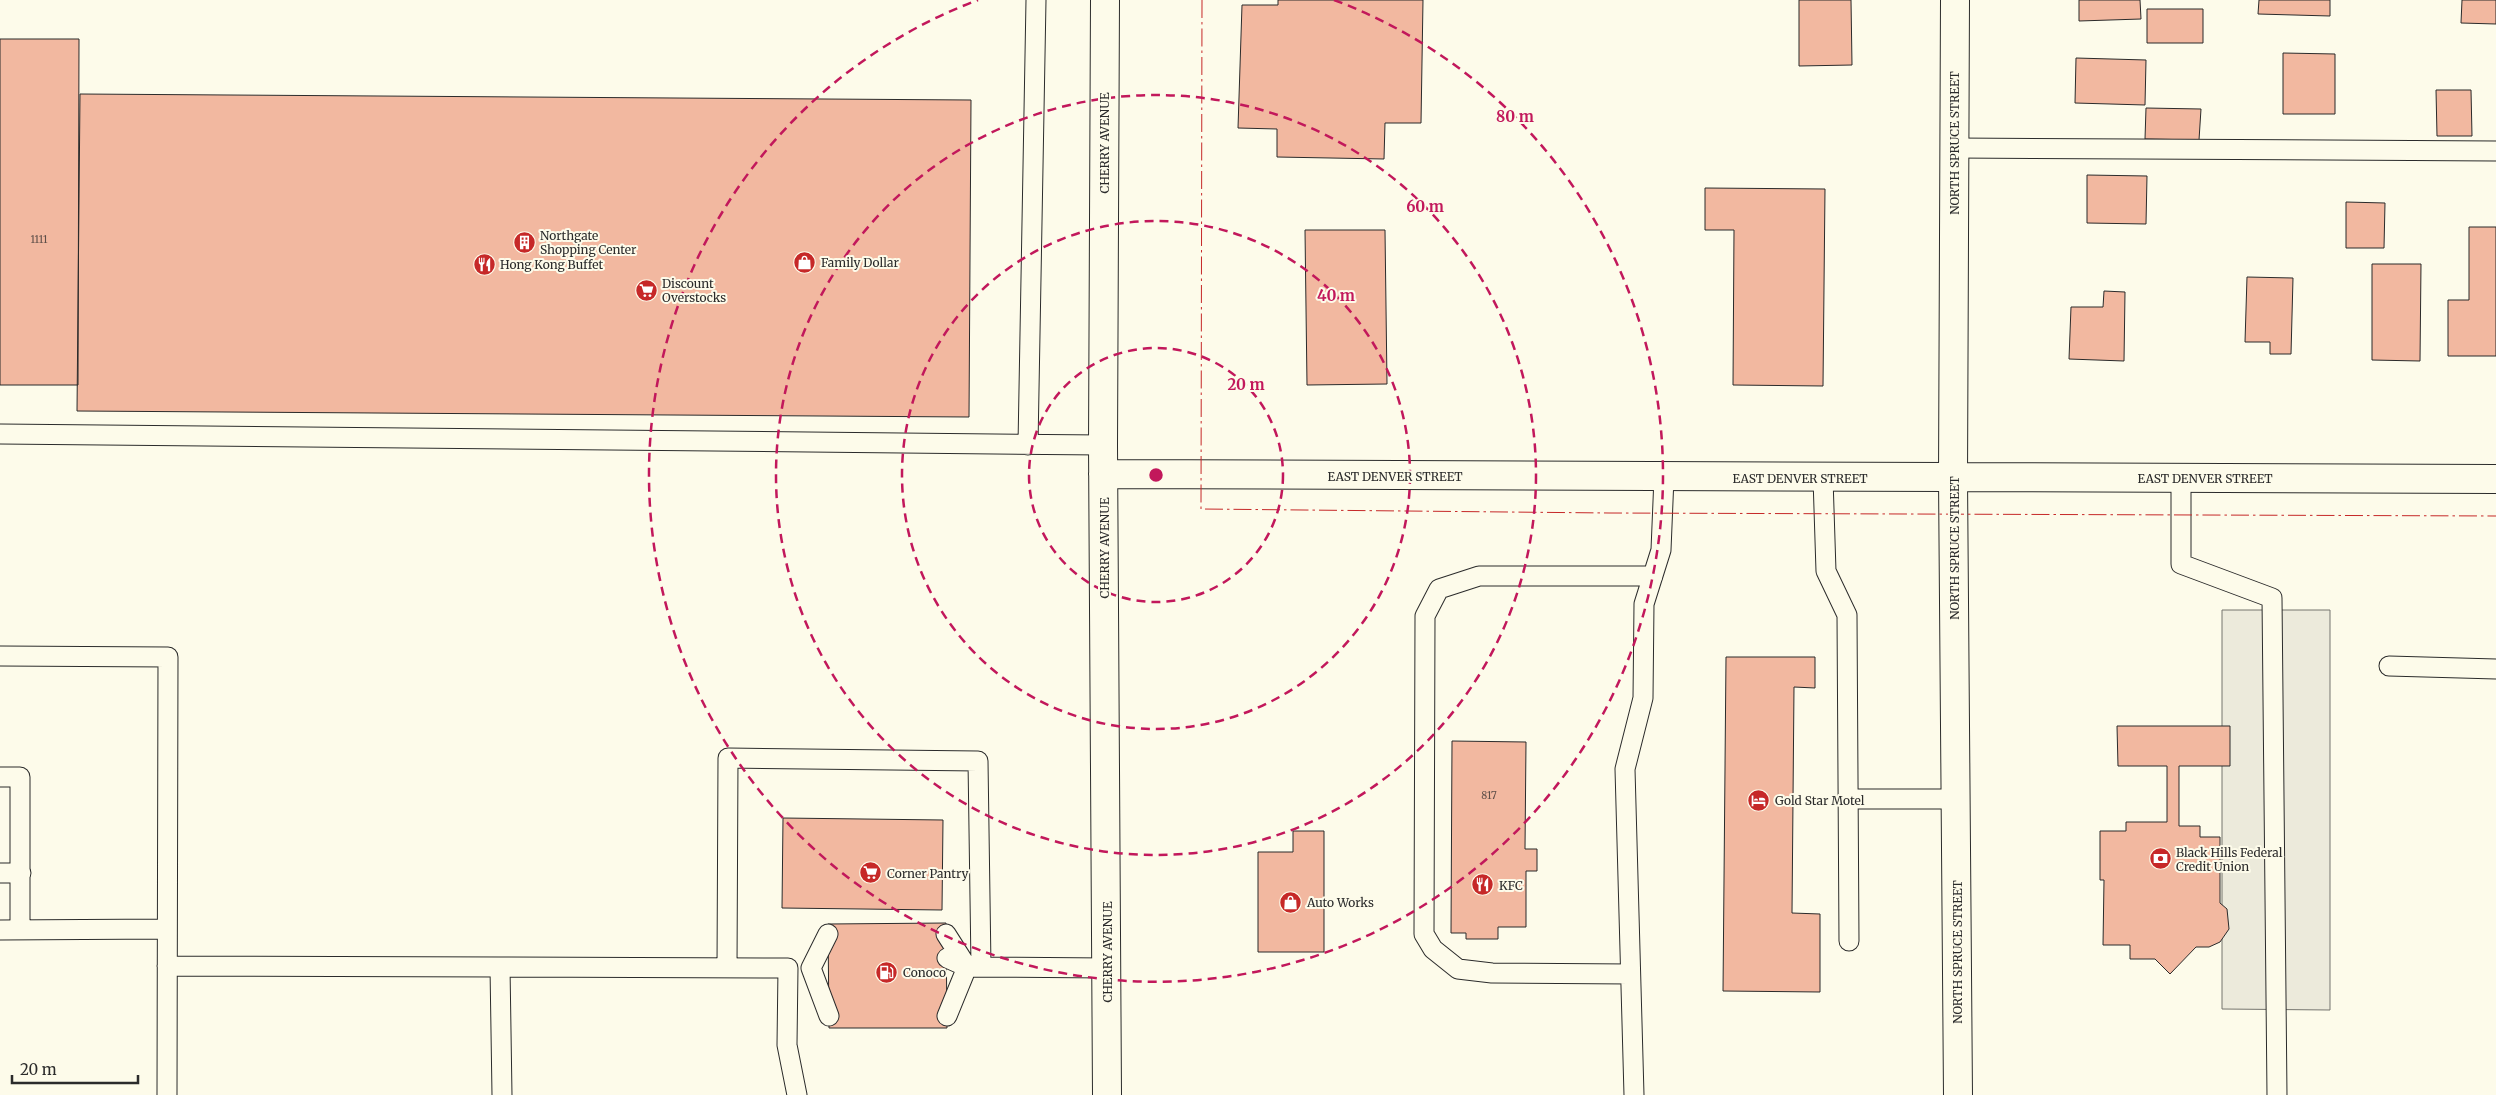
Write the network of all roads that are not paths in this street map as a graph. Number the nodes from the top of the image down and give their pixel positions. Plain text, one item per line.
1 (1036, 0) edge
2 (1105, 0) edge
3 (1955, 0) edge
4 (1954, 148) junction
5 (2496, 151) edge
6 (0, 434) edge
7 (1028, 444) junction
8 (1103, 445) junction
9 (1103, 474) junction
10 (1664, 477) junction
11 (1823, 478) junction
12 (1953, 478) junction
13 (2181, 478) junction
14 (2496, 479) edge
15 (1653, 576) junction
16 (0, 656) edge
17 (2389, 666) dead end
18 (2496, 669) edge
19 (0, 777) edge
20 (1848, 799) junction
21 (1956, 800) junction
22 (0, 873) edge
23 (21, 873) junction
24 (167, 929) junction
25 (0, 930) edge
26 (20, 930) junction
27 (828, 934) dead end
28 (946, 934) dead end
29 (1849, 941) dead end
30 (947, 958) dead end
31 (828, 959) dead end
32 (167, 966) junction
33 (500, 967) junction
34 (974, 967) junction
35 (726, 968) junction
36 (788, 968) junction
37 (811, 968) junction
38 (1107, 968) junction
39 (1630, 974) junction
40 (828, 985) dead end
41 (947, 986) dead end
42 (828, 1016) dead end
43 (947, 1016) dead end
44 (167, 1095) edge
45 (502, 1095) edge
46 (797, 1095) edge
47 (1107, 1095) edge
48 (1634, 1095) edge
49 (1958, 1095) edge
50 (2277, 1095) edge

1 - 7 lane
2 - 8 street, CHERRY AVENUE
3 - 4 street, NORTH SPRUCE STREET
4 - 5 lane
4 - 12 street, NORTH SPRUCE STREET
6 - 7 lane
7 - 8 lane
8 - 9 street, CHERRY AVENUE
9 - 10 street, EAST DENVER STREET
9 - 38 street, CHERRY AVENUE
10 - 11 street, EAST DENVER STREET
10 - 15 lane
11 - 12 street, EAST DENVER STREET
11 - 20 lane
12 - 13 street, EAST DENVER STREET
12 - 21 street, NORTH SPRUCE STREET
13 - 14 street, EAST DENVER STREET
13 - 50 lane
15 - 39 lane
15 - 39 lane
16 - 24 lane
17 - 18 lane
19 - 23 lane
20 - 21 lane
20 - 29 lane
21 - 49 street, NORTH SPRUCE STREET
22 - 23 lane
23 - 26 lane
24 - 26 lane
24 - 32 lane
25 - 26 lane
27 - 37 lane
28 - 34 lane
30 - 34 lane
31 - 37 lane
32 - 33 lane
32 - 44 lane
33 - 35 lane
33 - 45 lane
34 - 35 lane
34 - 38 lane
34 - 41 lane
34 - 43 lane
35 - 36 lane
36 - 37 lane
36 - 46 lane
37 - 40 lane
37 - 42 lane
38 - 47 street, CHERRY AVENUE
39 - 48 lane

